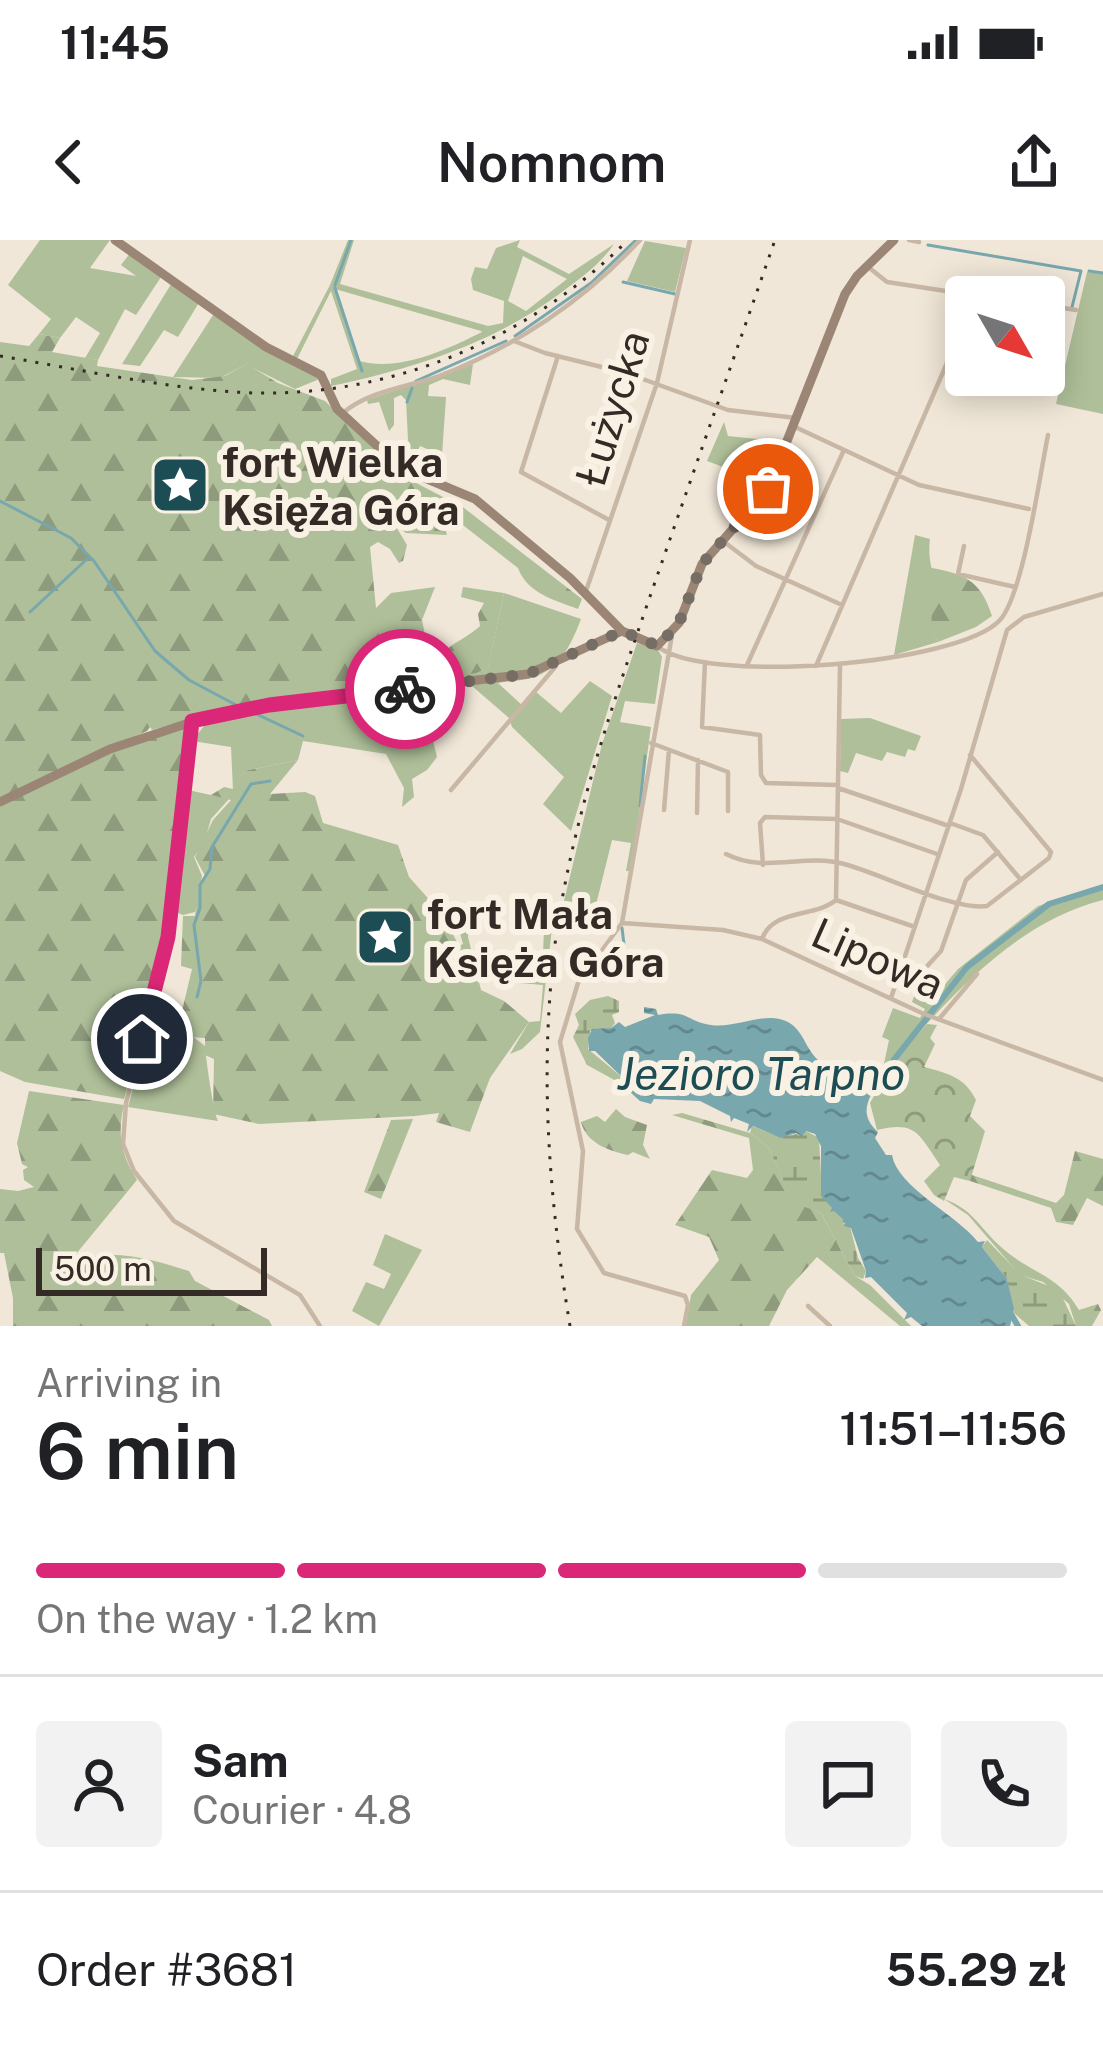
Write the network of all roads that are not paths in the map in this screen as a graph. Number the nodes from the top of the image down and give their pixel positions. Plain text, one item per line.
1 (115, 240) edge
2 (640, 240) edge
3 (690, 240) edge
4 (894, 240) edge
5 (909, 240) edge
6 (919, 242) edge
7 (867, 266) junction
8 (945, 292) edge
9 (1065, 308) edge
10 (1076, 310) dead end
11 (514, 340) junction
12 (558, 356) junction
13 (945, 368) edge
14 (657, 383) junction
15 (342, 415) junction
16 (794, 422) junction
17 (1048, 435) dead end
18 (844, 451) junction
19 (899, 475) junction
20 (1032, 509) junction
21 (610, 520) junction
22 (723, 541) junction
23 (964, 546) dead end
24 (783, 579) junction
25 (1015, 587) junction
26 (585, 592) junction
27 (1103, 594) edge
28 (842, 605) junction
29 (1010, 618) junction
30 (1003, 627) junction
31 (622, 631) junction
32 (662, 650) junction
33 (560, 658) junction
34 (706, 662) junction
35 (747, 665) junction
36 (816, 665) junction
37 (840, 666) junction
38 (192, 721) junction
39 (651, 743) junction
40 (669, 750) junction
41 (970, 755) junction
42 (698, 760) junction
43 (838, 786) junction
44 (451, 790) dead end
45 (0, 802) edge
46 (664, 810) dead end
47 (728, 811) dead end
48 (697, 813) dead end
49 (836, 819) junction
50 (949, 825) junction
51 (998, 852) junction
52 (726, 854) dead end
53 (939, 855) junction
54 (837, 862) junction
55 (763, 866) junction
56 (1022, 880) junction
57 (927, 892) junction
58 (836, 900) junction
59 (958, 903) junction
60 (622, 922) junction
61 (915, 927) junction
62 (762, 939) junction
63 (901, 970) junction
64 (977, 974) dead end
65 (890, 998) junction
66 (936, 1018) junction
67 (1103, 1080) edge
68 (808, 1306) dead end
69 (320, 1326) edge
70 (684, 1326) edge
71 (830, 1326) edge

1 - 15 street
2 - 11 street
3 - 14 street, Łużycka
4 - 7 street
5 - 6 street
7 - 8 street
7 - 16 street
9 - 10 street
11 - 12 street
11 - 15 street
12 - 14 street
12 - 21 street
13 - 19 street
14 - 16 street
14 - 21 street, Łużycka
15 - 26 street
16 - 18 street
16 - 22 street
17 - 20 street
18 - 19 street
18 - 24 street
19 - 20 street
19 - 28 street
20 - 25 street
21 - 26 street, Łużycka
22 - 24 street
22 - 32 street
23 - 25 street
24 - 28 street
24 - 35 street
25 - 29 street
26 - 31 street
27 - 29 street
28 - 36 street
29 - 30 street
29 - 30 street
30 - 37 street
30 - 41 street
31 - 32 street
31 - 33 street
32 - 34 street
32 - 39 street
33 - 38 street
33 - 44 street
34 - 35 street
34 - 43 street
35 - 36 street
36 - 37 street
37 - 43 street
38 - 45 street
38 - 69 street
39 - 40 street
39 - 60 street
40 - 42 street
40 - 46 street
41 - 50 street
41 - 56 street
42 - 47 street
42 - 48 street
43 - 49 street
43 - 50 street
49 - 53 street
49 - 54 street
49 - 55 street
50 - 51 street
50 - 53 street
51 - 56 street
51 - 59 street
52 - 55 street
53 - 57 street
54 - 55 street
54 - 57 street
54 - 58 street
56 - 59 street
57 - 59 street
57 - 61 street
58 - 61 street
58 - 62 street
59 - 63 street
60 - 62 street, Lipowa
60 - 70 street
61 - 63 street
62 - 65 street, Lipowa
63 - 65 street
64 - 66 street
65 - 66 street, Lipowa
66 - 67 street, Lipowa
68 - 71 street

